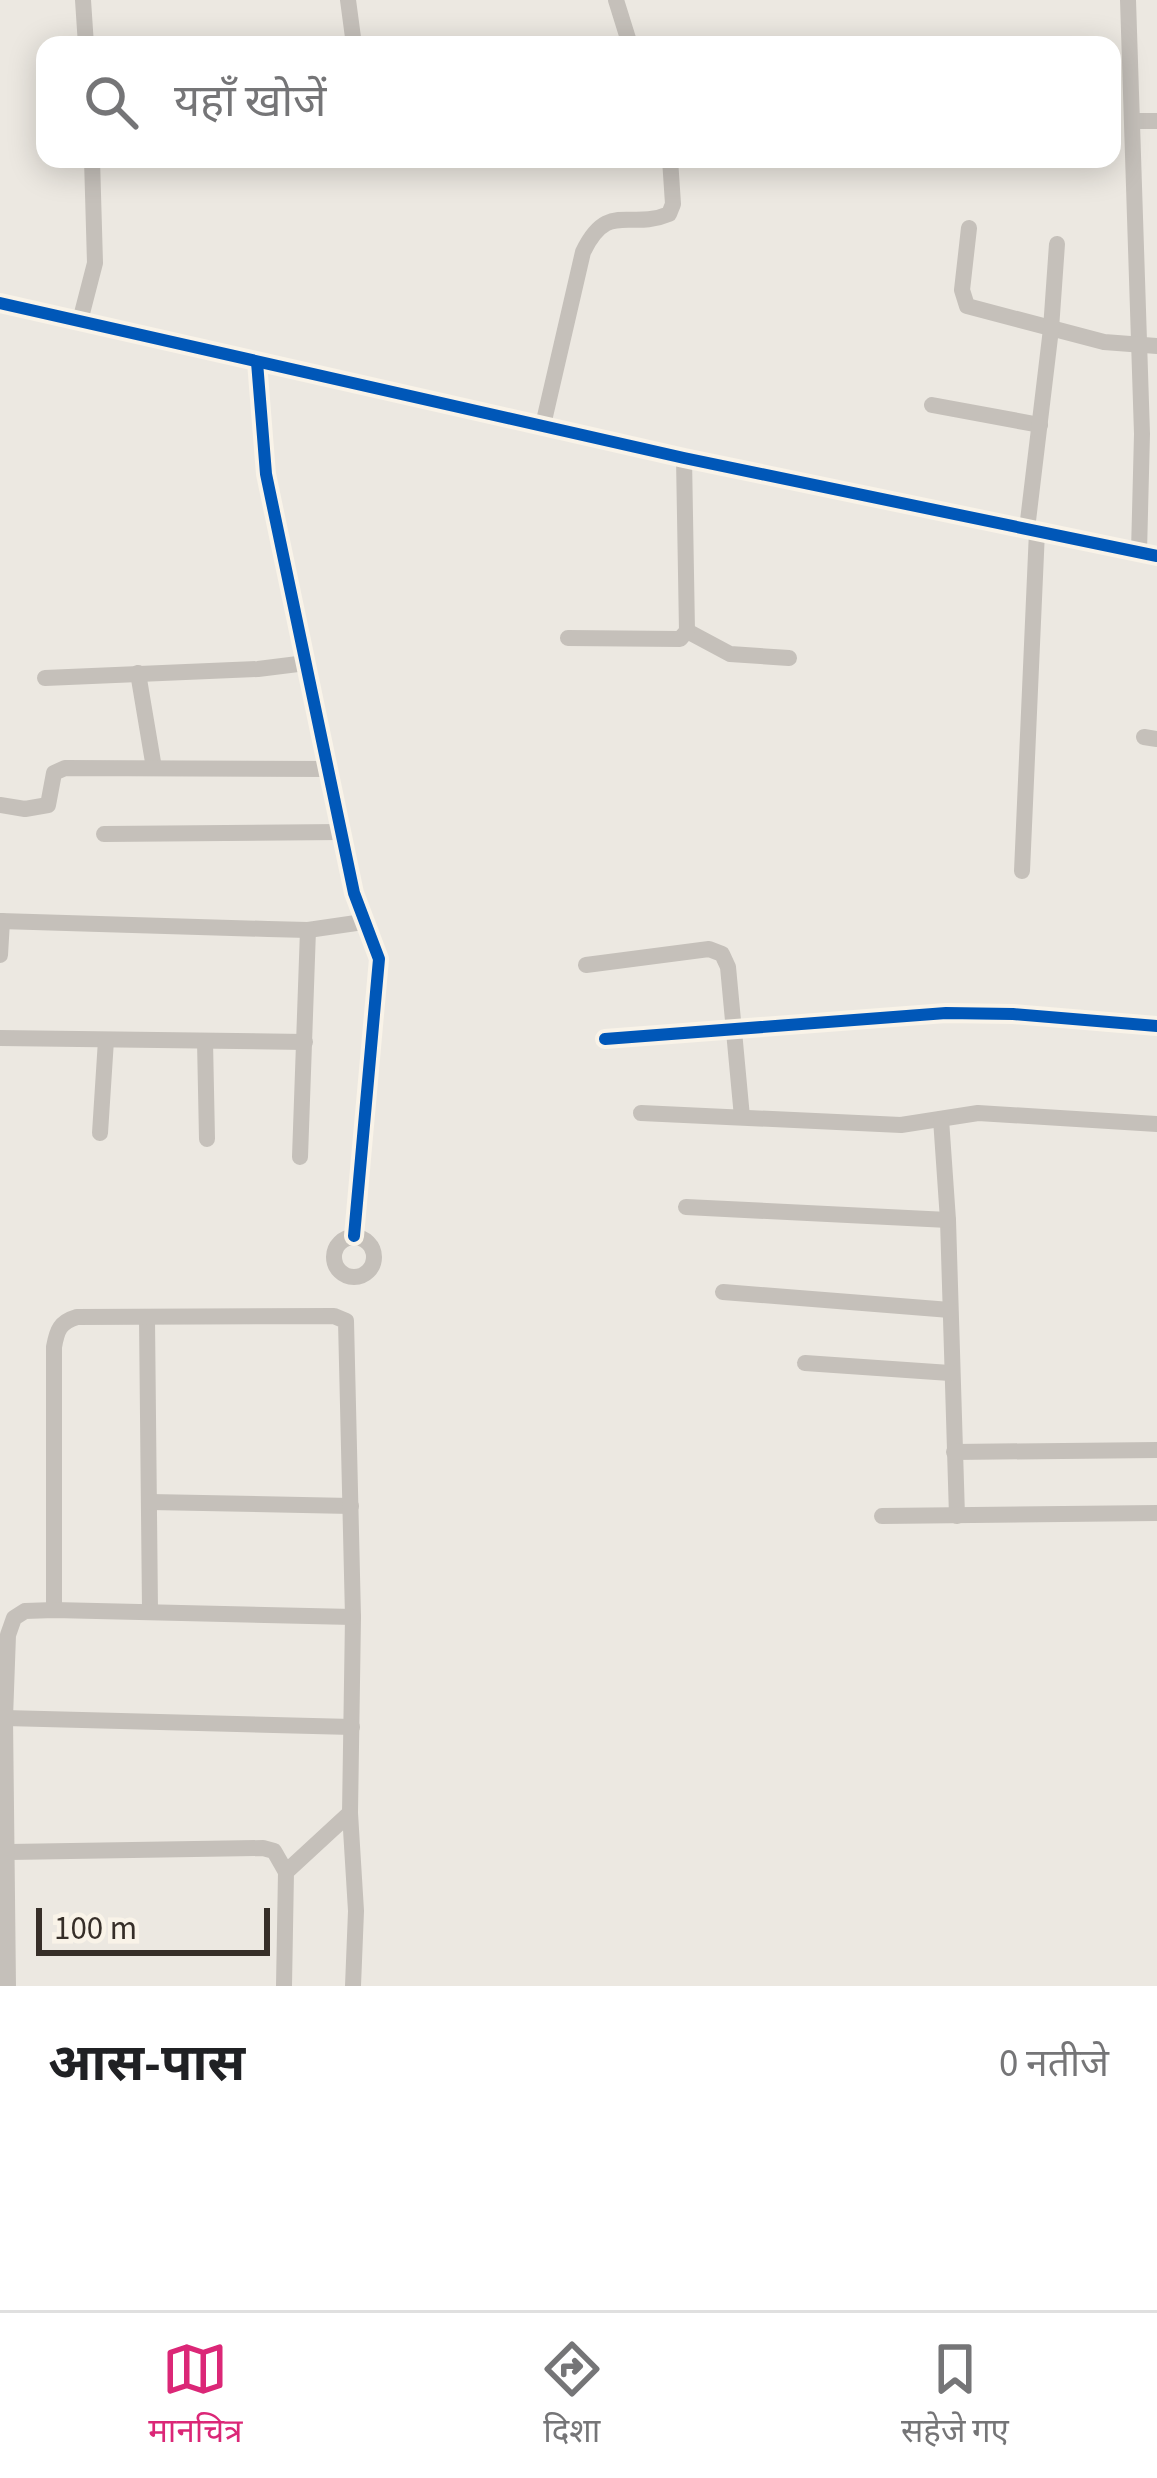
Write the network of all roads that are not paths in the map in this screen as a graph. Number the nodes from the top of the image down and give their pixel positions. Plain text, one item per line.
1 (83, 0) edge
2 (348, 0) edge
3 (616, 0) edge
4 (1128, 0) edge
5 (85, 36) edge
6 (354, 36) edge
7 (627, 36) edge
8 (1132, 121) junction
9 (1157, 121) edge
10 (92, 168) edge
11 (671, 168) edge
12 (969, 229) dead end
13 (1057, 244) dead end
14 (0, 303) edge
15 (80, 321) junction
16 (1051, 328) junction
17 (1148, 346) edge
18 (257, 362) junction
19 (932, 405) dead end
20 (543, 425) junction
21 (1040, 425) junction
22 (684, 458) junction
23 (1032, 530) junction
24 (1148, 554) edge
25 (688, 631) junction
26 (568, 638) dead end
27 (789, 658) dead end
28 (306, 663) junction
29 (138, 673) junction
30 (45, 678) dead end
31 (154, 769) junction
32 (328, 769) junction
33 (0, 805) edge
34 (341, 832) junction
35 (104, 834) dead end
36 (1022, 871) dead end
37 (1, 921) edge
38 (363, 922) junction
39 (308, 929) junction
40 (0, 955) edge
41 (586, 965) dead end
42 (1157, 1026) edge
43 (734, 1028) junction
44 (0, 1038) edge
45 (605, 1039) dead end
46 (106, 1040) junction
47 (206, 1041) junction
48 (304, 1042) junction
49 (641, 1113) dead end
50 (742, 1118) junction
51 (940, 1119) junction
52 (1157, 1124) edge
53 (100, 1133) dead end
54 (207, 1139) dead end
55 (300, 1157) dead end
56 (686, 1207) dead end
57 (948, 1220) junction
58 (354, 1236) dead end
59 (723, 1292) dead end
60 (950, 1310) junction
61 (147, 1318) junction
62 (805, 1363) dead end
63 (950, 1373) junction
64 (1157, 1450) edge
65 (954, 1452) junction
66 (150, 1502) junction
67 (351, 1506) junction
68 (1157, 1513) edge
69 (882, 1516) dead end
70 (958, 1516) junction
71 (54, 1610) junction
72 (150, 1610) junction
73 (353, 1617) junction
74 (5, 1718) junction
75 (352, 1727) junction
76 (350, 1813) junction
77 (9, 1852) junction
78 (286, 1872) junction
79 (8, 1986) edge
80 (284, 1986) edge
81 (353, 1986) edge

1 - 5 street
2 - 6 street
3 - 7 street
4 - 8 street
8 - 9 street
8 - 17 street
10 - 15 street
11 - 20 street
12 - 16 street
13 - 16 street
14 - 15 street
15 - 18 street
16 - 17 street
16 - 21 street
17 - 24 street
18 - 20 street
18 - 28 street
19 - 21 street
20 - 22 street
21 - 23 street
22 - 23 street
22 - 25 street
23 - 24 street
23 - 36 street
25 - 26 street
25 - 27 street
28 - 29 street
28 - 32 street
29 - 30 street
29 - 31 street
31 - 32 street
31 - 33 street
32 - 34 street
34 - 35 street
34 - 38 street
37 - 39 street
37 - 40 street
38 - 39 street
38 - 58 street
39 - 48 street
41 - 43 street
42 - 43 street
43 - 45 street
43 - 50 street
44 - 46 street
46 - 47 street
46 - 53 street
47 - 48 street
47 - 54 street
48 - 55 street
49 - 50 street
50 - 51 street
51 - 52 street
51 - 57 street
56 - 57 street
57 - 60 street
59 - 60 street
60 - 63 street
61 - 66 street
61 - 67 street
61 - 71 street
62 - 63 street
63 - 65 street
64 - 65 street
65 - 70 street
66 - 67 street
66 - 72 street
67 - 73 street
68 - 70 street
69 - 70 street
71 - 72 street
71 - 74 street
72 - 73 street
73 - 75 street
74 - 75 street
74 - 77 street
75 - 76 street
76 - 78 street
76 - 81 street
77 - 78 street
77 - 79 street
78 - 80 street

